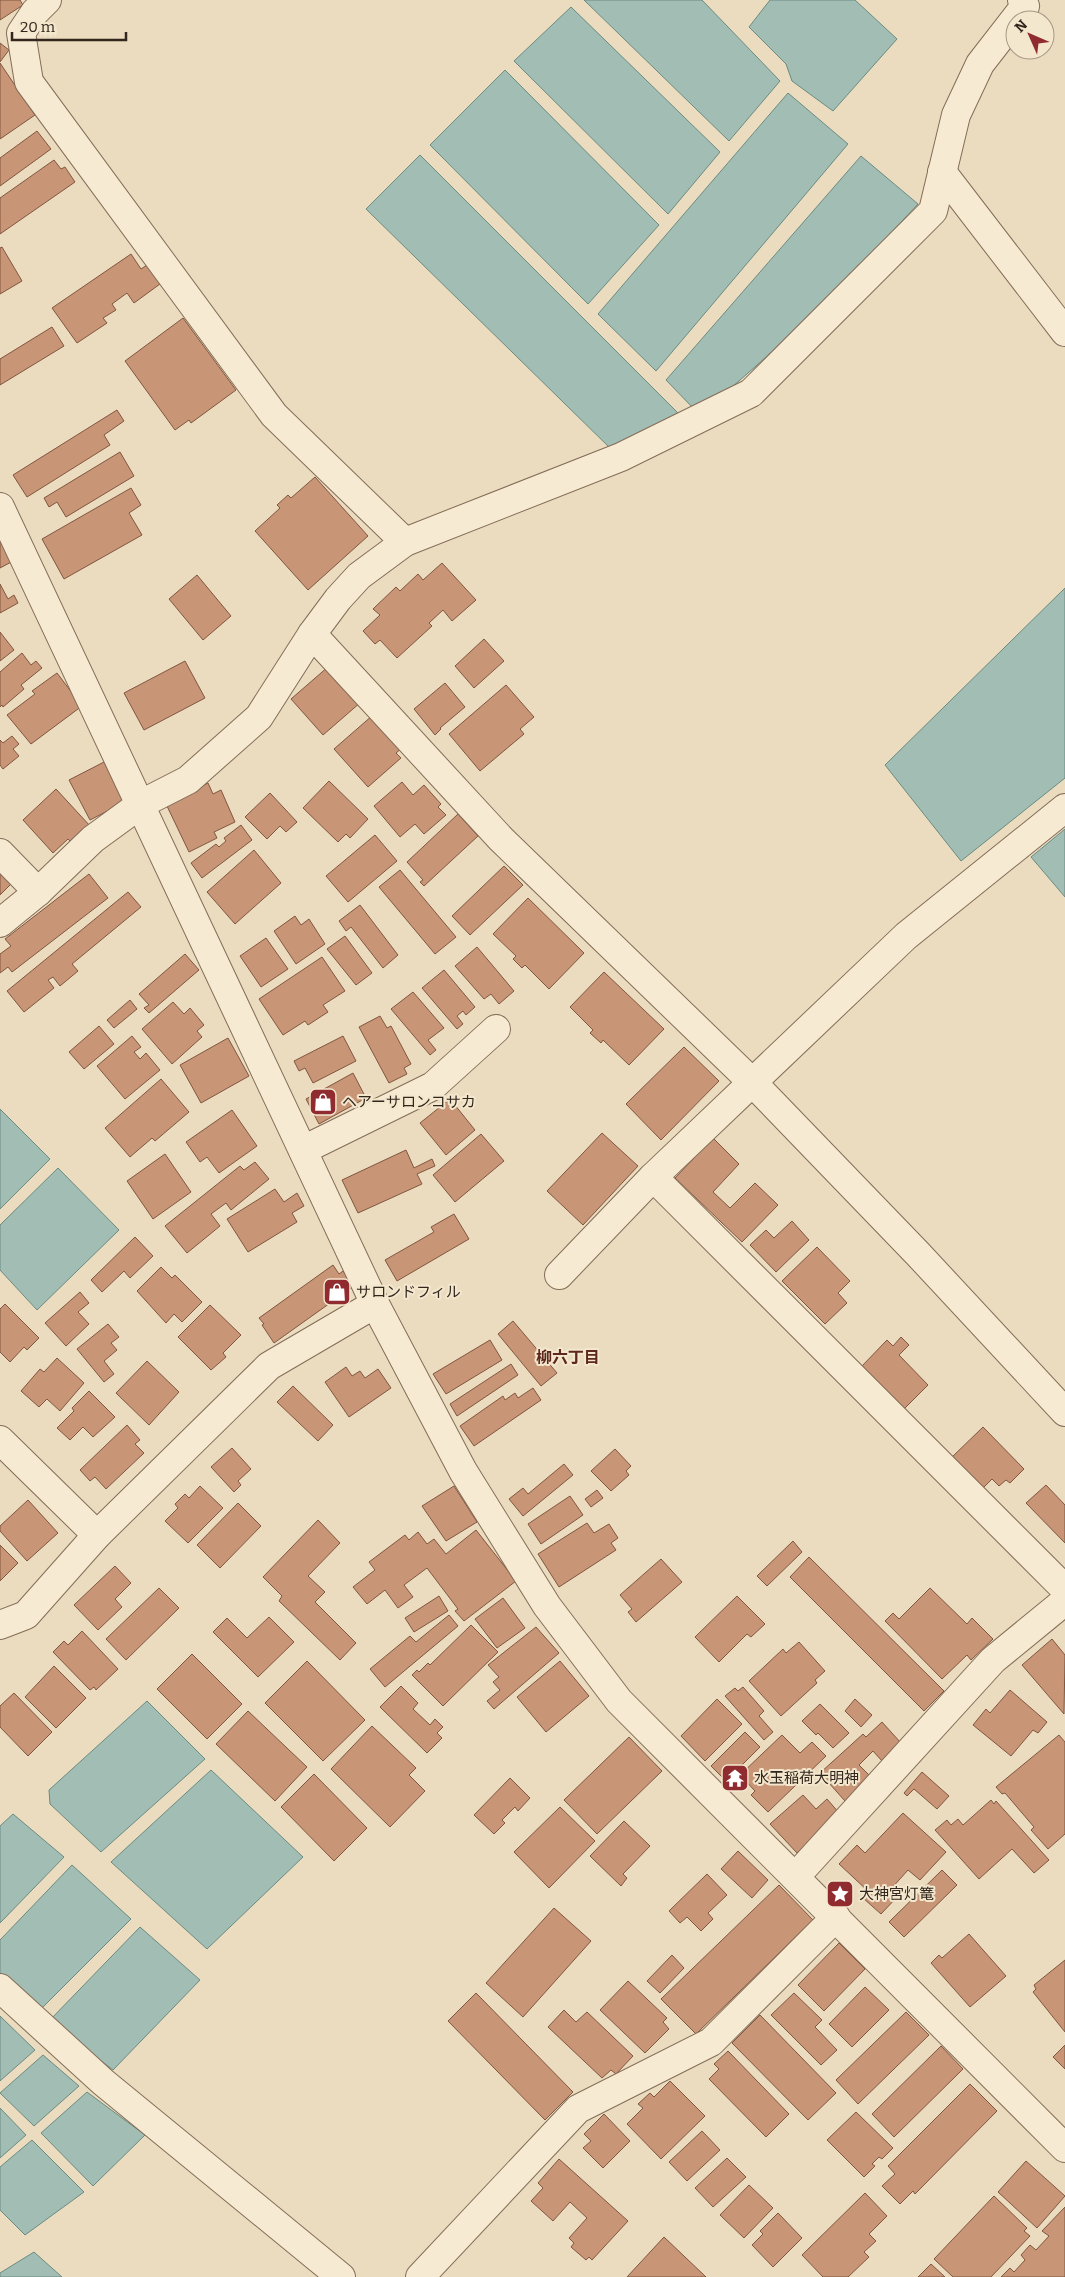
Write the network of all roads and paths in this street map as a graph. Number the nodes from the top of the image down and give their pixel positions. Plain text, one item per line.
1 (47, 0) edge
2 (1026, 2) edge
3 (942, 172) junction
4 (1065, 332) edge
5 (0, 507) edge
6 (405, 542) junction
7 (312, 634) junction
8 (141, 804) junction
9 (1065, 808) edge
10 (0, 853) edge
11 (38, 892) junction
12 (0, 923) edge
13 (496, 1029) dead end
14 (753, 1083) junction
15 (303, 1150) junction
16 (653, 1177) junction
17 (559, 1275) dead end
18 (376, 1304) junction
19 (1065, 1412) edge
20 (0, 1440) edge
21 (97, 1535) junction
22 (1065, 1589) edge
23 (1065, 1601) edge
24 (0, 1625) edge
25 (796, 1876) junction
26 (836, 1917) junction
27 (0, 1988) edge
28 (1065, 2148) edge
29 (341, 2277) edge
30 (420, 2277) edge

1 - 6 street
2 - 3 street
3 - 4 street
3 - 6 street
5 - 8 street
6 - 7 street
7 - 8 street
7 - 14 street
8 - 11 street
8 - 15 street
9 - 14 street
10 - 11 street
11 - 12 street
13 - 15 street
14 - 16 street
14 - 19 street
15 - 18 street
16 - 17 street
16 - 22 street
18 - 21 street
18 - 25 street
20 - 21 street
21 - 24 street
23 - 25 street
25 - 26 street
26 - 28 street
26 - 30 street
27 - 29 street

